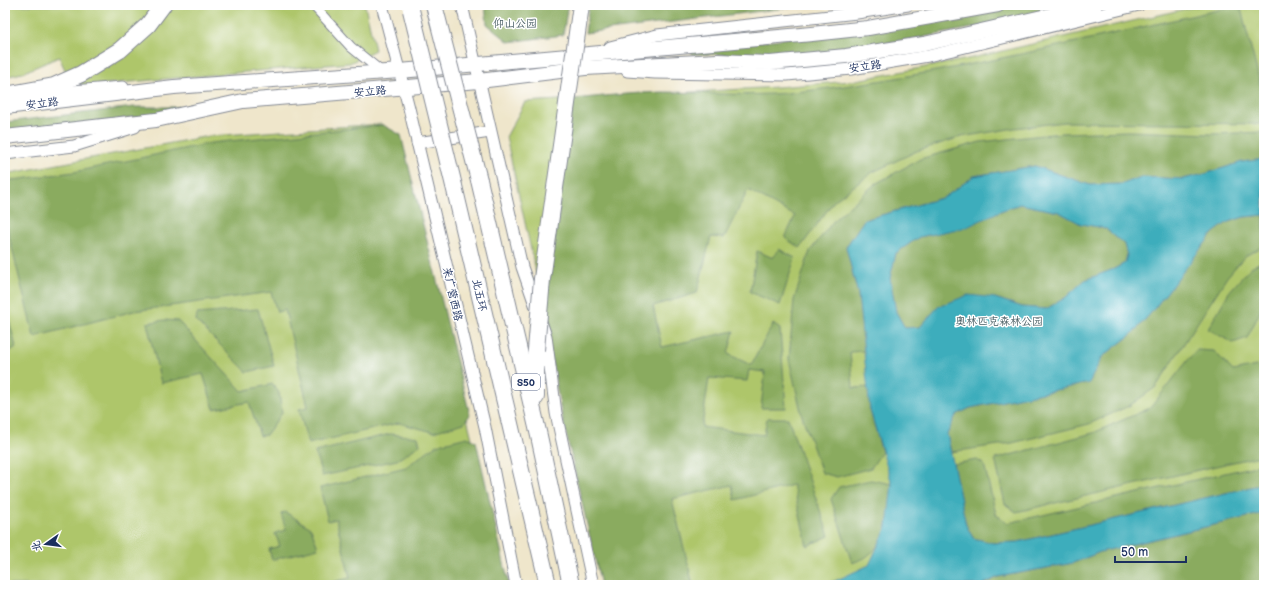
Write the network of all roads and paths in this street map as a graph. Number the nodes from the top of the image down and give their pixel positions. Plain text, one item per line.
1 (163, 5) edge
2 (313, 5) edge
3 (382, 5) edge
4 (434, 5) edge
5 (463, 5) edge
6 (581, 5) edge
7 (908, 5) edge
8 (998, 5) edge
9 (1095, 5) edge
10 (1139, 5) edge
11 (410, 7) edge
12 (585, 61) junction
13 (475, 64) junction
14 (400, 71) junction
15 (382, 72) junction
16 (479, 81) junction
17 (174, 87) junction
18 (404, 88) junction
19 (5, 96) edge
20 (5, 107) edge
21 (156, 120) junction
22 (490, 132) junction
23 (5, 137) edge
24 (417, 142) junction
25 (5, 154) edge
26 (539, 436) junction
27 (516, 585) edge
28 (548, 585) edge
29 (571, 585) edge
30 (593, 585) edge

1 - 19 highway
2 - 15 street
3 - 14 street, 来广营西路
4 - 26 highway, S50, bridge
5 - 13 street
6 - 26 highway, bridge
7 - 12 street, 安立路
8 - 12 main road, 安立路
9 - 12 main road, 安立路
10 - 12 street, 安立路
11 - 28 highway, 北五环 / S50, bridge
12 - 13 main road, 安立路
12 - 16 main road, 安立路
13 - 14 main road, 安立路
13 - 16 street
14 - 15 main road, 安立路
14 - 18 street, 来广营西路
15 - 17 main road, 安立路
16 - 18 main road, 安立路
16 - 22 street
17 - 19 street, 安立路
17 - 20 main road, 安立路
18 - 21 main road, 安立路
18 - 24 street, 来广营西路
21 - 23 main road, 安立路
21 - 25 street, 安立路
22 - 24 street
22 - 30 street
24 - 27 street, 来广营西路
26 - 29 highway, S50

